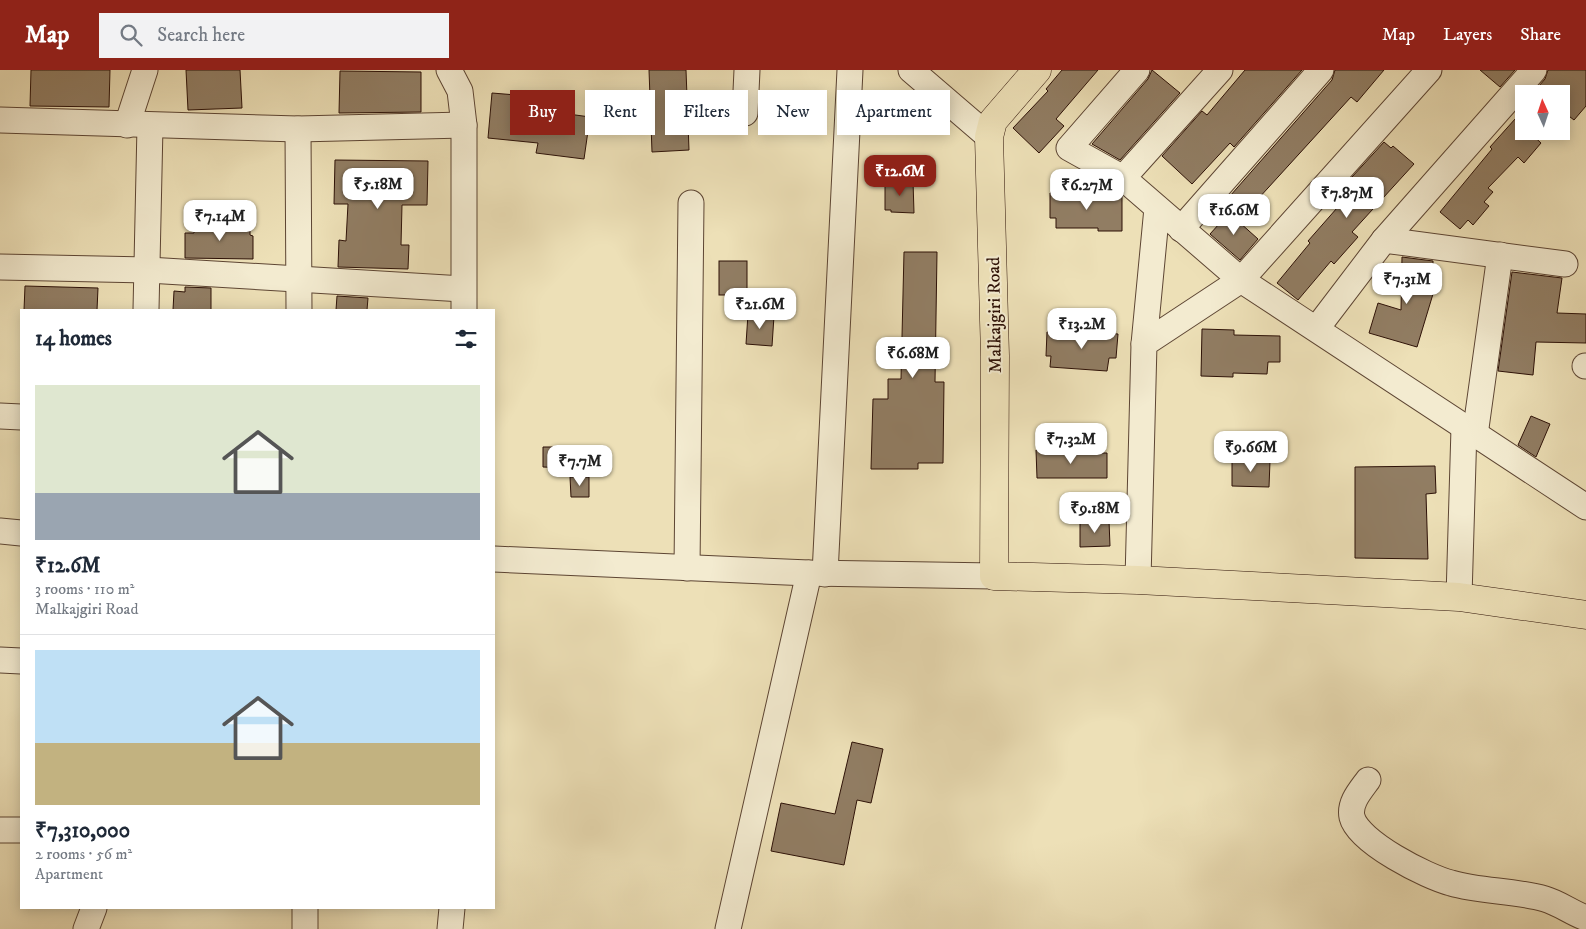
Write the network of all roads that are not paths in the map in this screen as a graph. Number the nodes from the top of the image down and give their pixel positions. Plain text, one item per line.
1 (145, 70) edge
2 (449, 70) edge
3 (746, 70) edge
4 (850, 70) edge
5 (911, 70) edge
6 (1037, 70) edge
7 (1137, 70) edge
8 (1220, 70) edge
9 (1321, 70) edge
10 (1429, 70) edge
11 (1534, 70) edge
12 (745, 90) edge
13 (0, 120) edge
14 (138, 125) junction
15 (464, 125) junction
16 (298, 129) junction
17 (989, 137) junction
18 (1123, 178) junction
19 (691, 203) dead end
20 (1157, 208) junction
21 (1181, 229) junction
22 (1384, 240) junction
23 (1500, 255) junction
24 (1565, 264) dead end
25 (0, 267) edge
26 (148, 270) junction
27 (299, 280) junction
28 (1241, 280) junction
29 (463, 299) edge
30 (146, 309) edge
31 (299, 309) edge
32 (1317, 328) junction
33 (1144, 344) junction
34 (0, 416) edge
35 (20, 417) edge
36 (1469, 431) junction
37 (1586, 507) edge
38 (0, 531) edge
39 (20, 533) edge
40 (495, 559) edge
41 (687, 568) junction
42 (817, 574) junction
43 (994, 576) junction
44 (1138, 580) junction
45 (1459, 597) junction
46 (1586, 615) edge
47 (0, 660) edge
48 (20, 661) edge
49 (1368, 780) dead end
50 (0, 830) edge
51 (20, 830) edge
52 (94, 909) edge
53 (305, 909) edge
54 (452, 909) edge
55 (1586, 918) edge
56 (86, 929) edge
57 (305, 929) edge
58 (450, 929) edge
59 (728, 929) edge

1 - 14 street
2 - 15 street
3 - 12 street
4 - 42 street
5 - 17 street
6 - 17 main road, Malkajgiri Road
7 - 18 street
8 - 18 street
9 - 21 street
10 - 28 street
11 - 22 street
13 - 14 street
14 - 16 street
14 - 26 street
15 - 16 street
15 - 29 street
16 - 27 street
17 - 43 main road, Malkajgiri Road
18 - 20 street
19 - 41 street
20 - 21 street
20 - 33 street
21 - 28 street
22 - 23 street
22 - 32 street
23 - 24 street
23 - 36 street
25 - 26 street
26 - 27 street
26 - 30 street
27 - 29 street
27 - 31 street
28 - 32 street
28 - 33 street
32 - 36 street
33 - 44 street
34 - 35 street
36 - 37 street
36 - 45 street
38 - 39 street
40 - 41 street
41 - 42 street
42 - 43 street
42 - 59 street
43 - 44 main road
44 - 45 main road
45 - 46 main road
47 - 48 street
49 - 55 street
50 - 51 street
52 - 56 street
53 - 57 street
54 - 58 street

